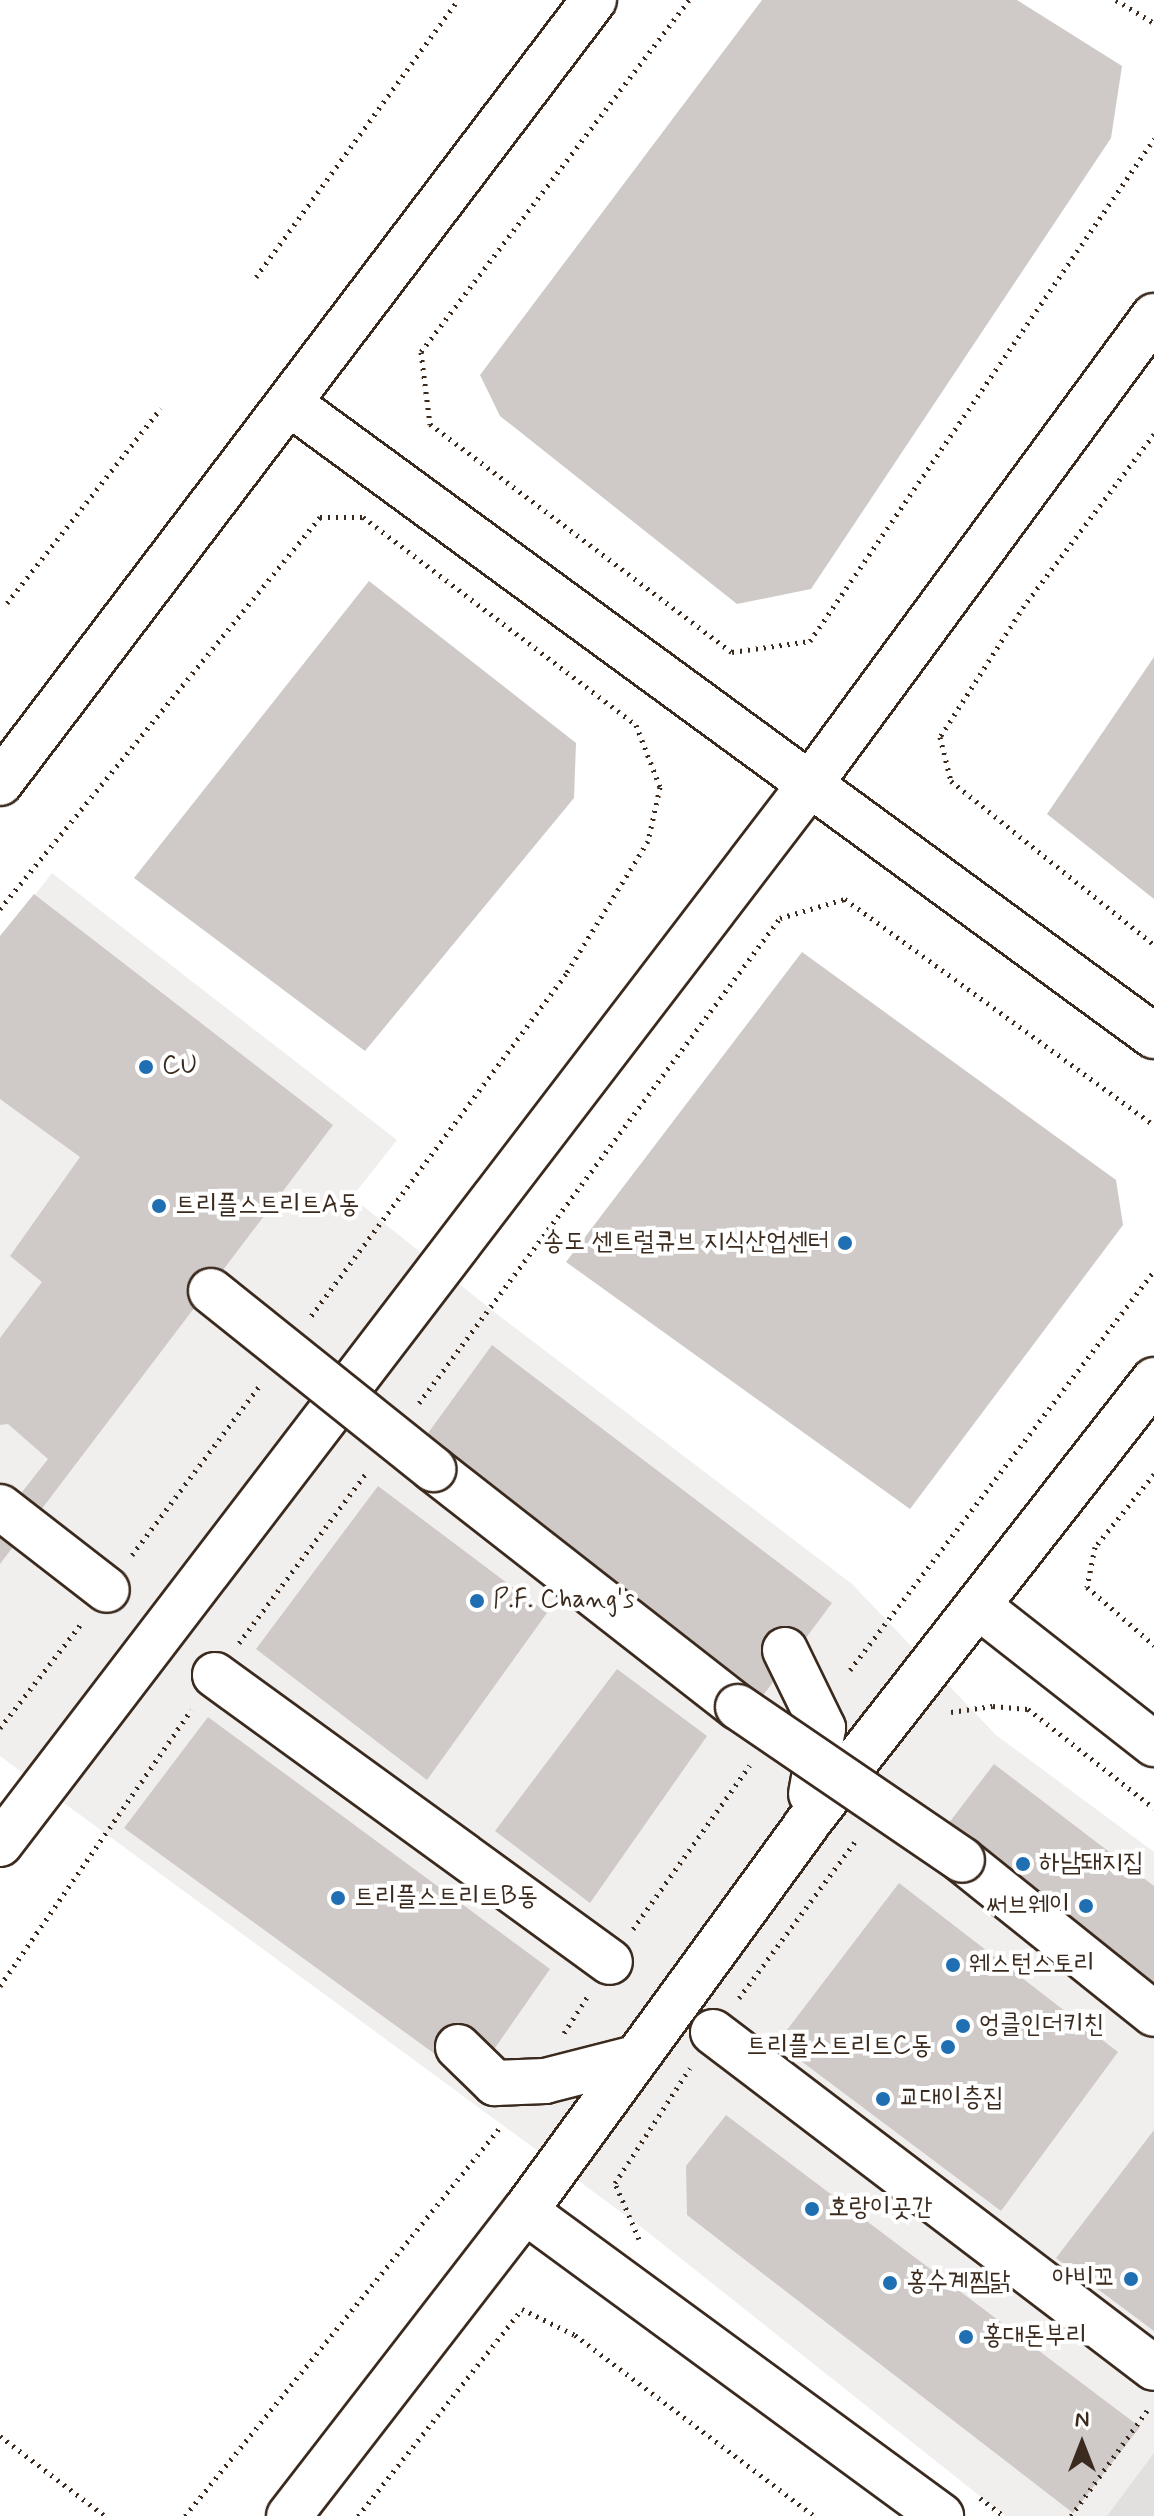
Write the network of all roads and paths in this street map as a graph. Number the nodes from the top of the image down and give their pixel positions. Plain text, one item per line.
1 (458, 0) edge
2 (594, 0) edge
3 (689, 0) edge
4 (1116, 0) edge
5 (1154, 23) edge
6 (1154, 139) edge
7 (256, 277) dead end
8 (1154, 316) edge
9 (289, 403) junction
10 (161, 408) dead end
11 (1154, 434) edge
12 (7, 603) dead end
13 (0, 783) edge
14 (810, 784) junction
15 (0, 909) edge
16 (1154, 945) edge
17 (1154, 1036) edge
18 (1154, 1125) edge
19 (1154, 1271) edge
20 (211, 1291) dead end
21 (304, 1326) dead end
22 (266, 1376) dead end
23 (1154, 1380) edge
24 (414, 1409) dead end
25 (376, 1460) dead end
26 (1154, 1474) edge
27 (0, 1507) edge
28 (107, 1590) junction
29 (978, 1606) junction
30 (1154, 1645) edge
31 (785, 1650) dead end
32 (850, 1670) dead end
33 (215, 1675) junction
34 (943, 1722) dead end
35 (0, 1728) edge
36 (1154, 1744) edge
37 (750, 1764) dead end
38 (1154, 1808) edge
39 (806, 1825) junction
40 (860, 1834) dead end
41 (0, 1844) edge
42 (610, 1962) junction
43 (0, 1986) edge
44 (1154, 2014) edge
45 (713, 2032) junction
46 (557, 2045) dead end
47 (458, 2047) dead end
48 (635, 2058) junction
49 (506, 2120) dead end
50 (615, 2183) dead end
51 (525, 2211) junction
52 (1154, 2368) edge
53 (1154, 2400) edge
54 (0, 2436) edge
55 (105, 2516) edge
56 (185, 2516) edge
57 (289, 2516) edge
58 (358, 2516) edge
59 (814, 2516) edge
60 (941, 2516) edge
61 (1071, 2516) edge

1 - 7 path
2 - 9 street
3 - 6 path
4 - 5 path
8 - 14 street
9 - 13 street
9 - 14 street
10 - 12 path
11 - 16 path
14 - 17 street
14 - 41 street
15 - 21 path
18 - 24 path
19 - 32 path
20 - 44 street, bridge
22 - 28 path
23 - 29 street
25 - 33 path
26 - 30 path
27 - 28 street
28 - 35 path
29 - 36 street
29 - 39 street
31 - 39 street
33 - 42 street
33 - 43 path
34 - 38 path
37 - 42 path
39 - 48 street
40 - 45 path
42 - 46 path
45 - 50 path
45 - 52 street
47 - 48 street
48 - 51 street
49 - 56 path
51 - 57 street
51 - 60 street
53 - 61 path
54 - 55 path
58 - 59 path

